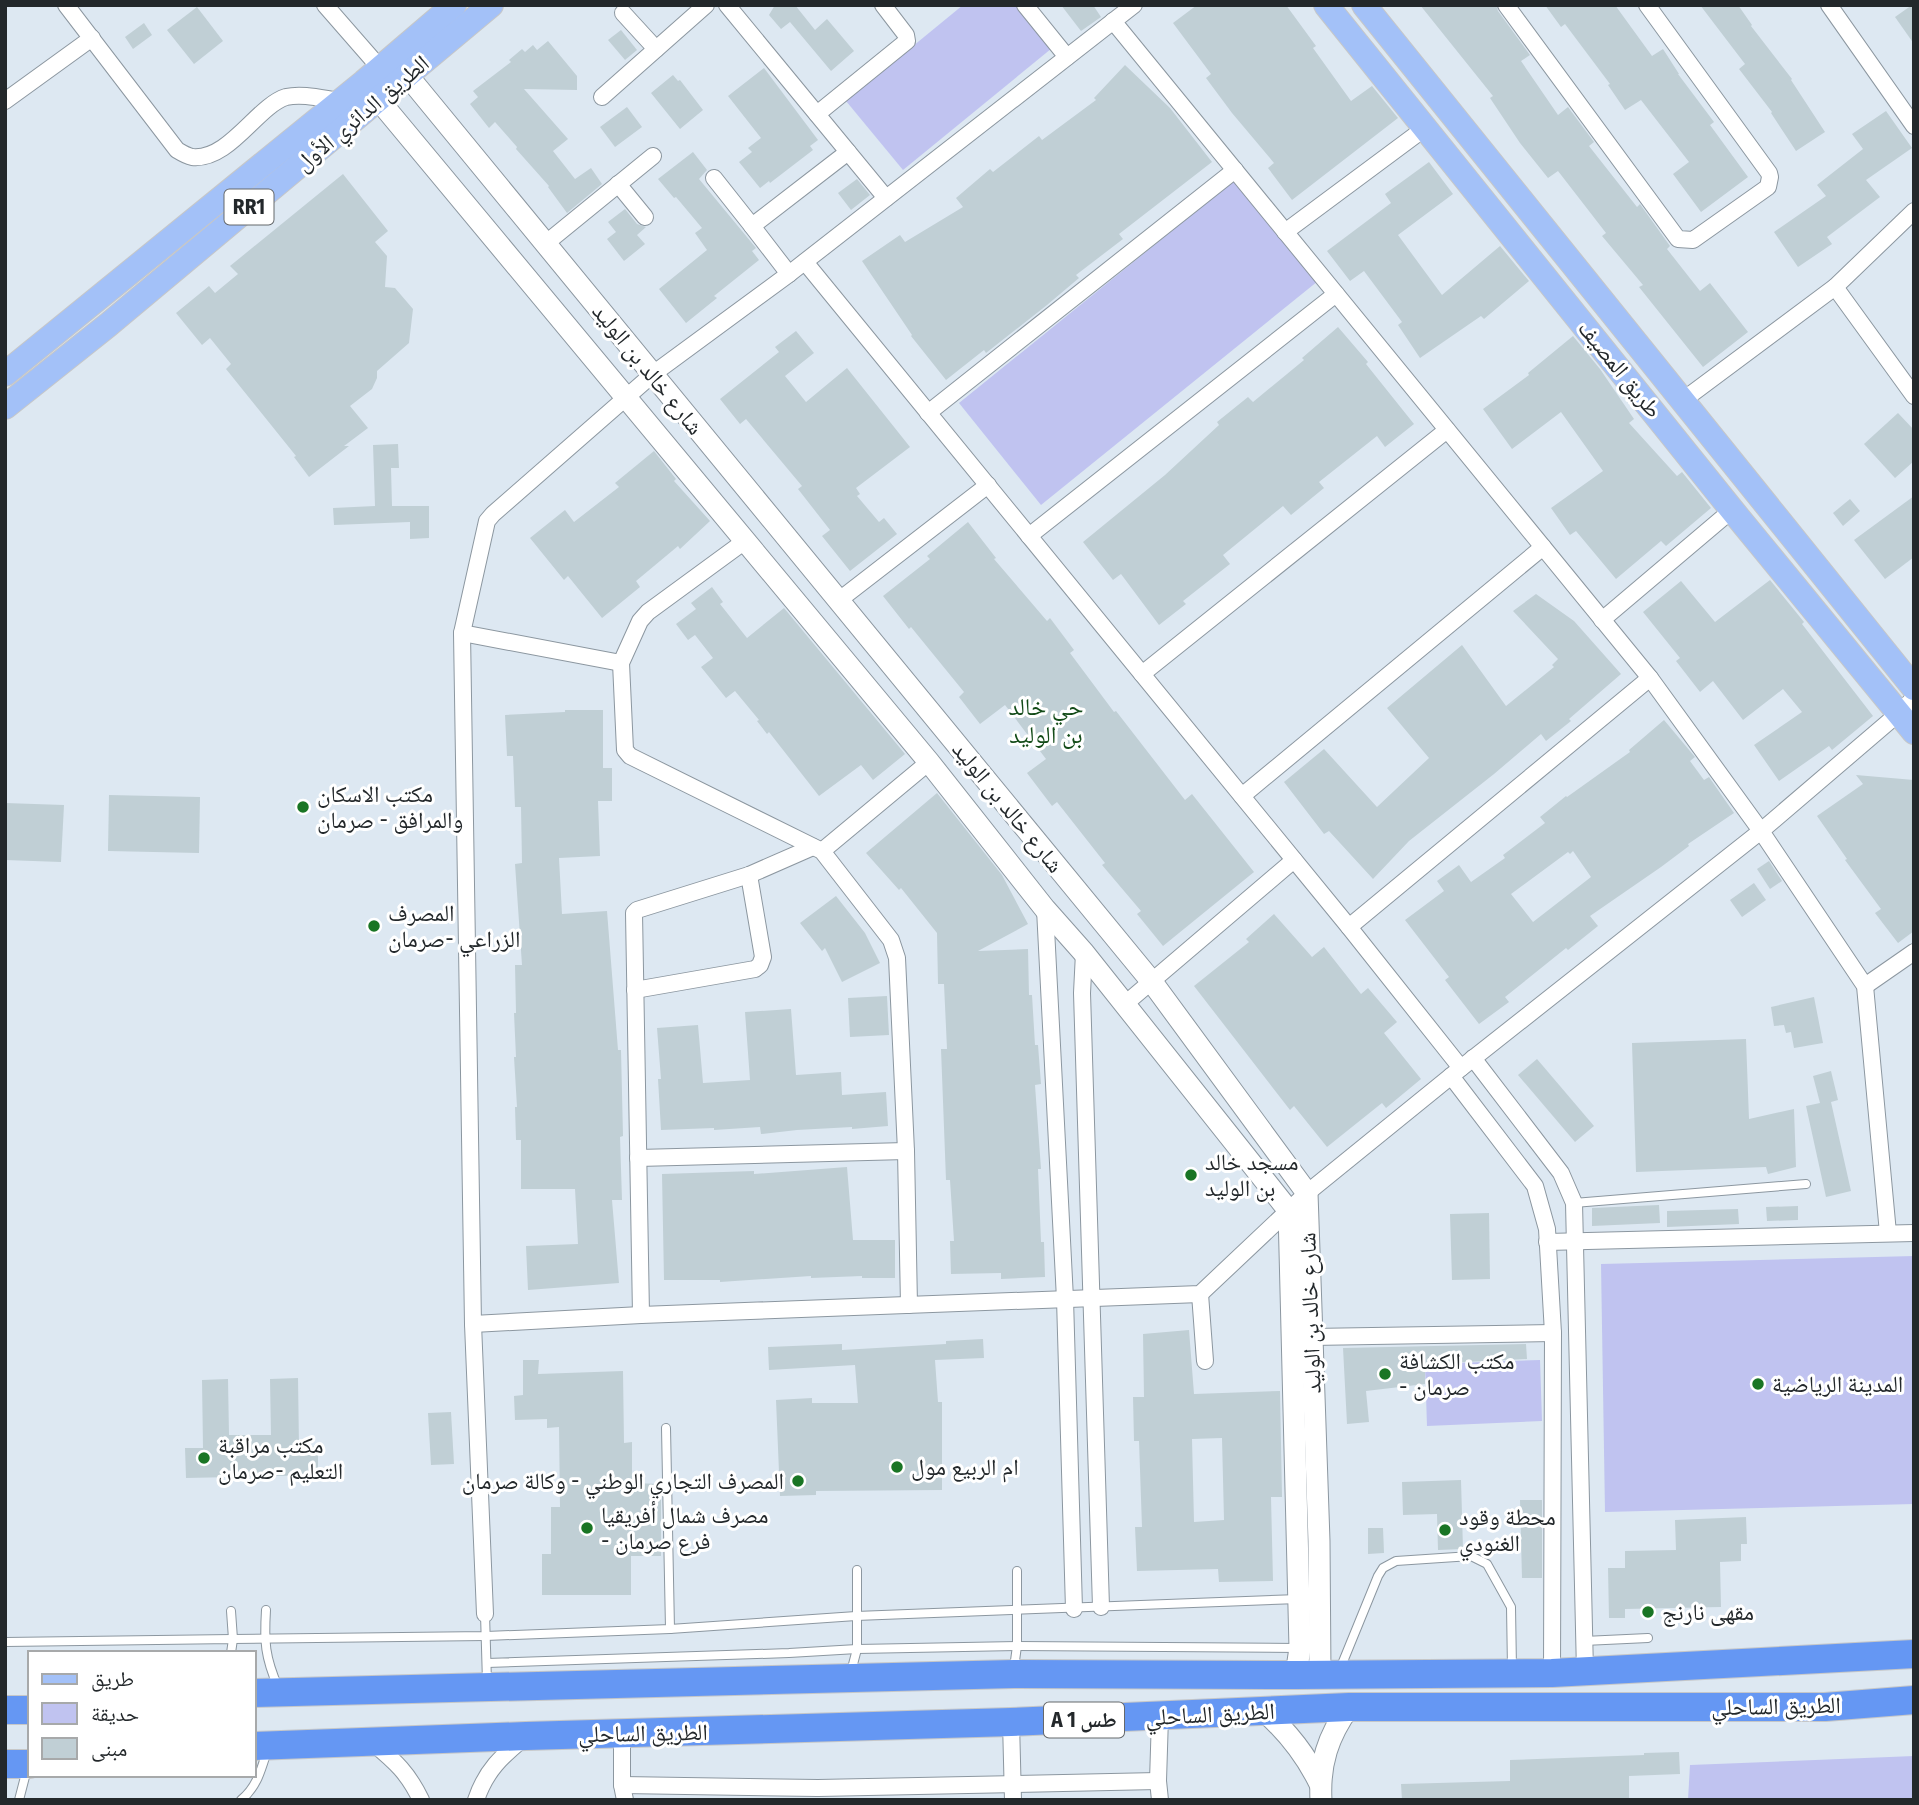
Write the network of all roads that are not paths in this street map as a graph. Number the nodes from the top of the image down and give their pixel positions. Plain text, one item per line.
1 (66, 5) edge
2 (325, 5) edge
3 (454, 5) edge
4 (491, 5) edge
5 (706, 5) edge
6 (727, 5) edge
7 (883, 5) edge
8 (1025, 5) edge
9 (1326, 5) edge
10 (1364, 5) edge
11 (1506, 5) edge
12 (1829, 5) edge
13 (1653, 7) edge
14 (1122, 11) edge
15 (623, 13) dead end
16 (92, 38) junction
17 (656, 49) junction
18 (1067, 57) junction
19 (384, 77) junction
20 (602, 97) dead end
21 (340, 101) junction
22 (5, 102) edge
23 (817, 114) junction
24 (1914, 126) edge
25 (1426, 128) junction
26 (848, 152) junction
27 (653, 156) dead end
28 (1235, 170) junction
29 (714, 178) dead end
30 (618, 184) junction
31 (886, 198) junction
32 (1914, 211) edge
33 (645, 217) dead end
34 (752, 226) junction
35 (1285, 232) junction
36 (545, 244) junction
37 (805, 262) junction
38 (789, 274) junction
39 (1835, 287) junction
40 (1336, 294) junction
41 (5, 374) edge
42 (653, 374) junction
43 (1914, 396) edge
44 (626, 398) junction
45 (1682, 401) junction
46 (5, 407) edge
47 (928, 413) junction
48 (1447, 430) junction
49 (988, 485) junction
50 (1732, 510) junction
51 (1029, 536) junction
52 (745, 541) junction
53 (1543, 547) junction
54 (838, 601) junction
55 (1602, 620) junction
56 (462, 633) junction
57 (621, 663) junction
58 (1142, 674) junction
59 (1650, 678) junction
60 (1914, 688) edge
61 (1909, 714) edge
62 (929, 762) junction
63 (1241, 796) junction
64 (1761, 831) junction
65 (817, 849) junction
66 (1294, 860) junction
67 (748, 875) junction
68 (1045, 909) junction
69 (1349, 927) junction
70 (1914, 952) edge
71 (1084, 953) junction
72 (1152, 982) junction
73 (1865, 986) junction
74 (635, 990) junction
75 (1082, 993) junction
76 (1051, 994) junction
77 (1125, 1004) junction
78 (1462, 1067) junction
79 (905, 1151) junction
80 (638, 1158) junction
81 (1806, 1184) dead end
82 (1307, 1193) junction
83 (1574, 1203) junction
84 (1289, 1211) junction
85 (1888, 1233) junction
86 (1914, 1233) edge
87 (1547, 1242) junction
88 (1576, 1242) junction
89 (1200, 1294) junction
90 (1091, 1298) junction
91 (1065, 1299) junction
92 (909, 1305) junction
93 (641, 1315) junction
94 (474, 1324) junction
95 (1553, 1333) junction
96 (1311, 1337) junction
97 (1205, 1361) dead end
98 (666, 1428) dead end
99 (1296, 1541) junction
100 (1319, 1541) junction
101 (857, 1570) dead end
102 (1017, 1571) dead end
103 (1299, 1599) junction
104 (1101, 1608) junction
105 (1074, 1609) junction
106 (266, 1610) dead end
107 (232, 1611) dead end
108 (1018, 1611) junction
109 (485, 1614) joint
110 (856, 1616) junction
111 (670, 1629) junction
112 (486, 1636) junction
113 (265, 1638) junction
114 (1648, 1638) dead end
115 (233, 1639) junction
116 (1584, 1641) junction
117 (5, 1642) edge
118 (1017, 1646) junction
119 (1300, 1647) junction
120 (857, 1649) junction
121 (231, 1651) edge
122 (1914, 1654) edge
123 (1585, 1671) junction
124 (1512, 1672) junction
125 (1552, 1673) junction
126 (1014, 1674) junction
127 (1318, 1674) junction
128 (487, 1676) junction
129 (850, 1678) junction
130 (267, 1693) edge
131 (1914, 1700) edge
132 (1349, 1707) junction
133 (5, 1710) edge
134 (28, 1710) edge
135 (1263, 1710) junction
136 (1160, 1717) junction
137 (1011, 1722) junction
138 (622, 1734) junction
139 (526, 1736) junction
140 (371, 1741) junction
141 (261, 1745) edge
142 (23, 1761) edge
143 (1158, 1781) junction
144 (1320, 1792) edge
145 (1013, 1793) edge
146 (623, 1795) edge
147 (19, 1800) edge
148 (241, 1800) edge
149 (421, 1800) edge
150 (476, 1800) edge
151 (1160, 1800) edge

1 - 16 street
2 - 19 street
3 - 19 main road, الطريق الدائري الأول / RR1
4 - 19 main road, الطريق الدائري الأول / RR1
5 - 17 street
6 - 23 street
7 - 23 street
8 - 18 street
9 - 25 main road, طريق المصيف
10 - 45 main road, طريق المصيف
11 - 13 street
12 - 24 street
14 - 18 street
14 - 28 street
15 - 17 street
16 - 21 street
16 - 22 street
17 - 20 street
18 - 31 street
19 - 21 main road, الطريق الدائري الأول / RR1
19 - 36 street, شارع خالد بن الوليد
19 - 44 street, شارع خالد بن الوليد
19 - 46 main road, الطريق الدائري الأول / RR1
21 - 41 main road, الطريق الدائري الأول / RR1
23 - 26 street
25 - 35 street
25 - 50 main road, طريق المصيف
26 - 31 street
26 - 34 street
27 - 30 street
28 - 35 street
28 - 47 street
29 - 34 street
30 - 33 street
30 - 36 street
31 - 37 street
32 - 39 street
34 - 38 street
35 - 40 street
36 - 42 street, شارع خالد بن الوليد
37 - 38 street
37 - 47 street
38 - 42 street
39 - 43 street
39 - 45 street
40 - 48 street
40 - 51 street
42 - 44 street
42 - 54 street, شارع خالد بن الوليد
44 - 52 street, شارع خالد بن الوليد
44 - 56 street
45 - 60 main road, طريق المصيف
47 - 49 street
48 - 53 street
48 - 58 street
49 - 51 street
49 - 54 street
50 - 55 street
50 - 61 main road, طريق المصيف
51 - 58 street
52 - 57 street
52 - 62 street, شارع خالد بن الوليد
53 - 55 street
53 - 63 street
54 - 72 street, شارع خالد بن الوليد
55 - 59 street
56 - 57 street
56 - 94 street
57 - 65 street
58 - 63 street
59 - 64 street
59 - 69 street
61 - 64 street
62 - 65 street
62 - 68 street, شارع خالد بن الوليد
63 - 66 street
64 - 73 street
64 - 78 street
65 - 67 street
65 - 79 street
66 - 69 street
66 - 72 street
67 - 74 street
67 - 74 street
68 - 71 street, شارع خالد بن الوليد
68 - 76 street
69 - 78 street
70 - 73 street
71 - 75 street
71 - 77 street, شارع خالد بن الوليد
72 - 77 street
72 - 82 street, شارع خالد بن الوليد
73 - 85 street
74 - 80 street
75 - 76 street
75 - 90 street
76 - 91 street
77 - 84 street, شارع خالد بن الوليد
78 - 82 street
78 - 83 street
78 - 87 street
79 - 80 street
79 - 92 street
80 - 93 street
81 - 83 lane
82 - 84 street
82 - 96 street, شارع خالد بن الوليد
83 - 88 street
84 - 89 street
84 - 99 street, شارع خالد بن الوليد
85 - 86 street
85 - 88 street
87 - 88 street
87 - 95 street
88 - 116 street
89 - 90 street
89 - 97 street
90 - 91 street
90 - 104 street
91 - 92 street
91 - 105 street
92 - 93 street
93 - 94 street
94 - 109 street
95 - 96 street
95 - 125 street
96 - 100 street, شارع خالد بن الوليد
98 - 111 lane
99 - 100 street
99 - 103 street, شارع خالد بن الوليد
100 - 127 street, شارع خالد بن الوليد
101 - 110 lane
102 - 108 lane
103 - 104 lane
103 - 119 street, شارع خالد بن الوليد
104 - 105 lane
105 - 108 lane
106 - 113 lane
107 - 115 lane
108 - 110 lane
108 - 118 lane
109 - 112 lane
110 - 111 lane
110 - 120 lane
111 - 112 lane
112 - 113 lane
112 - 128 lane
113 - 115 lane
113 - 130 lane
114 - 116 lane
115 - 117 lane
115 - 121 lane
116 - 123 street
118 - 119 lane
118 - 120 lane
118 - 126 lane
119 - 127 street, شارع خالد بن الوليد
120 - 128 lane
120 - 129 lane
122 - 123 highway, الطريق الساحلي / A 1 طس
123 - 125 highway, الطريق الساحلي / A 1 طس
124 - 125 highway, الطريق الساحلي / A 1 طس
124 - 127 highway, الطريق الساحلي / A 1 طس
124 - 127 lane
126 - 127 highway, الطريق الساحلي / A 1 طس
126 - 129 highway, الطريق الساحلي / A 1 طس
128 - 129 highway, الطريق الساحلي / A 1 طس
128 - 130 highway, الطريق الساحلي / A 1 طس
131 - 132 highway, الطريق الساحلي / A 1 طس
132 - 135 highway, الطريق الساحلي / A 1 طس
132 - 144 street
133 - 134 highway
135 - 136 highway, الطريق الساحلي / A 1 طس
135 - 144 street
136 - 137 highway, الطريق الساحلي / A 1 طس
136 - 143 street
137 - 138 highway, الطريق الساحلي / A 1 طس
137 - 145 street
138 - 139 highway, الطريق الساحلي / A 1 طس
138 - 146 street
139 - 140 highway, الطريق الساحلي / A 1 طس
139 - 150 street
140 - 141 highway, الطريق الساحلي / A 1 طس
140 - 149 street
141 - 148 lane
142 - 147 lane
143 - 145 street
143 - 151 street
145 - 146 street

